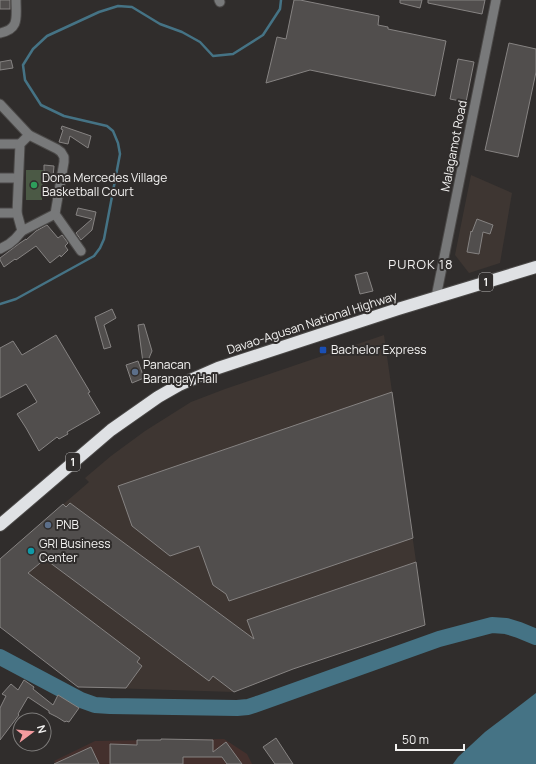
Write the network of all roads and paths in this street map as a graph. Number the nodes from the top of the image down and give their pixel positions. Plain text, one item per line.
1 (16, 0) edge
2 (496, 0) edge
3 (0, 33) edge
4 (0, 104) edge
5 (29, 135) junction
6 (0, 144) edge
7 (20, 144) junction
8 (0, 178) edge
9 (18, 178) junction
10 (0, 213) edge
11 (17, 213) junction
12 (55, 214) junction
13 (22, 231) junction
14 (0, 249) edge
15 (81, 251) dead end
16 (536, 267) edge
17 (436, 297) junction
18 (0, 525) edge

1 - 3 street
2 - 17 street, Malagamot Road
4 - 5 street
5 - 7 street
5 - 12 street
6 - 7 street
7 - 9 street
8 - 9 street
9 - 11 street
10 - 11 street
11 - 13 street
12 - 13 street
12 - 15 street
13 - 14 street
16 - 17 highway, Davao-Agusan National Highway / 1
17 - 18 highway, Davao-Agusan National Highway / 1

